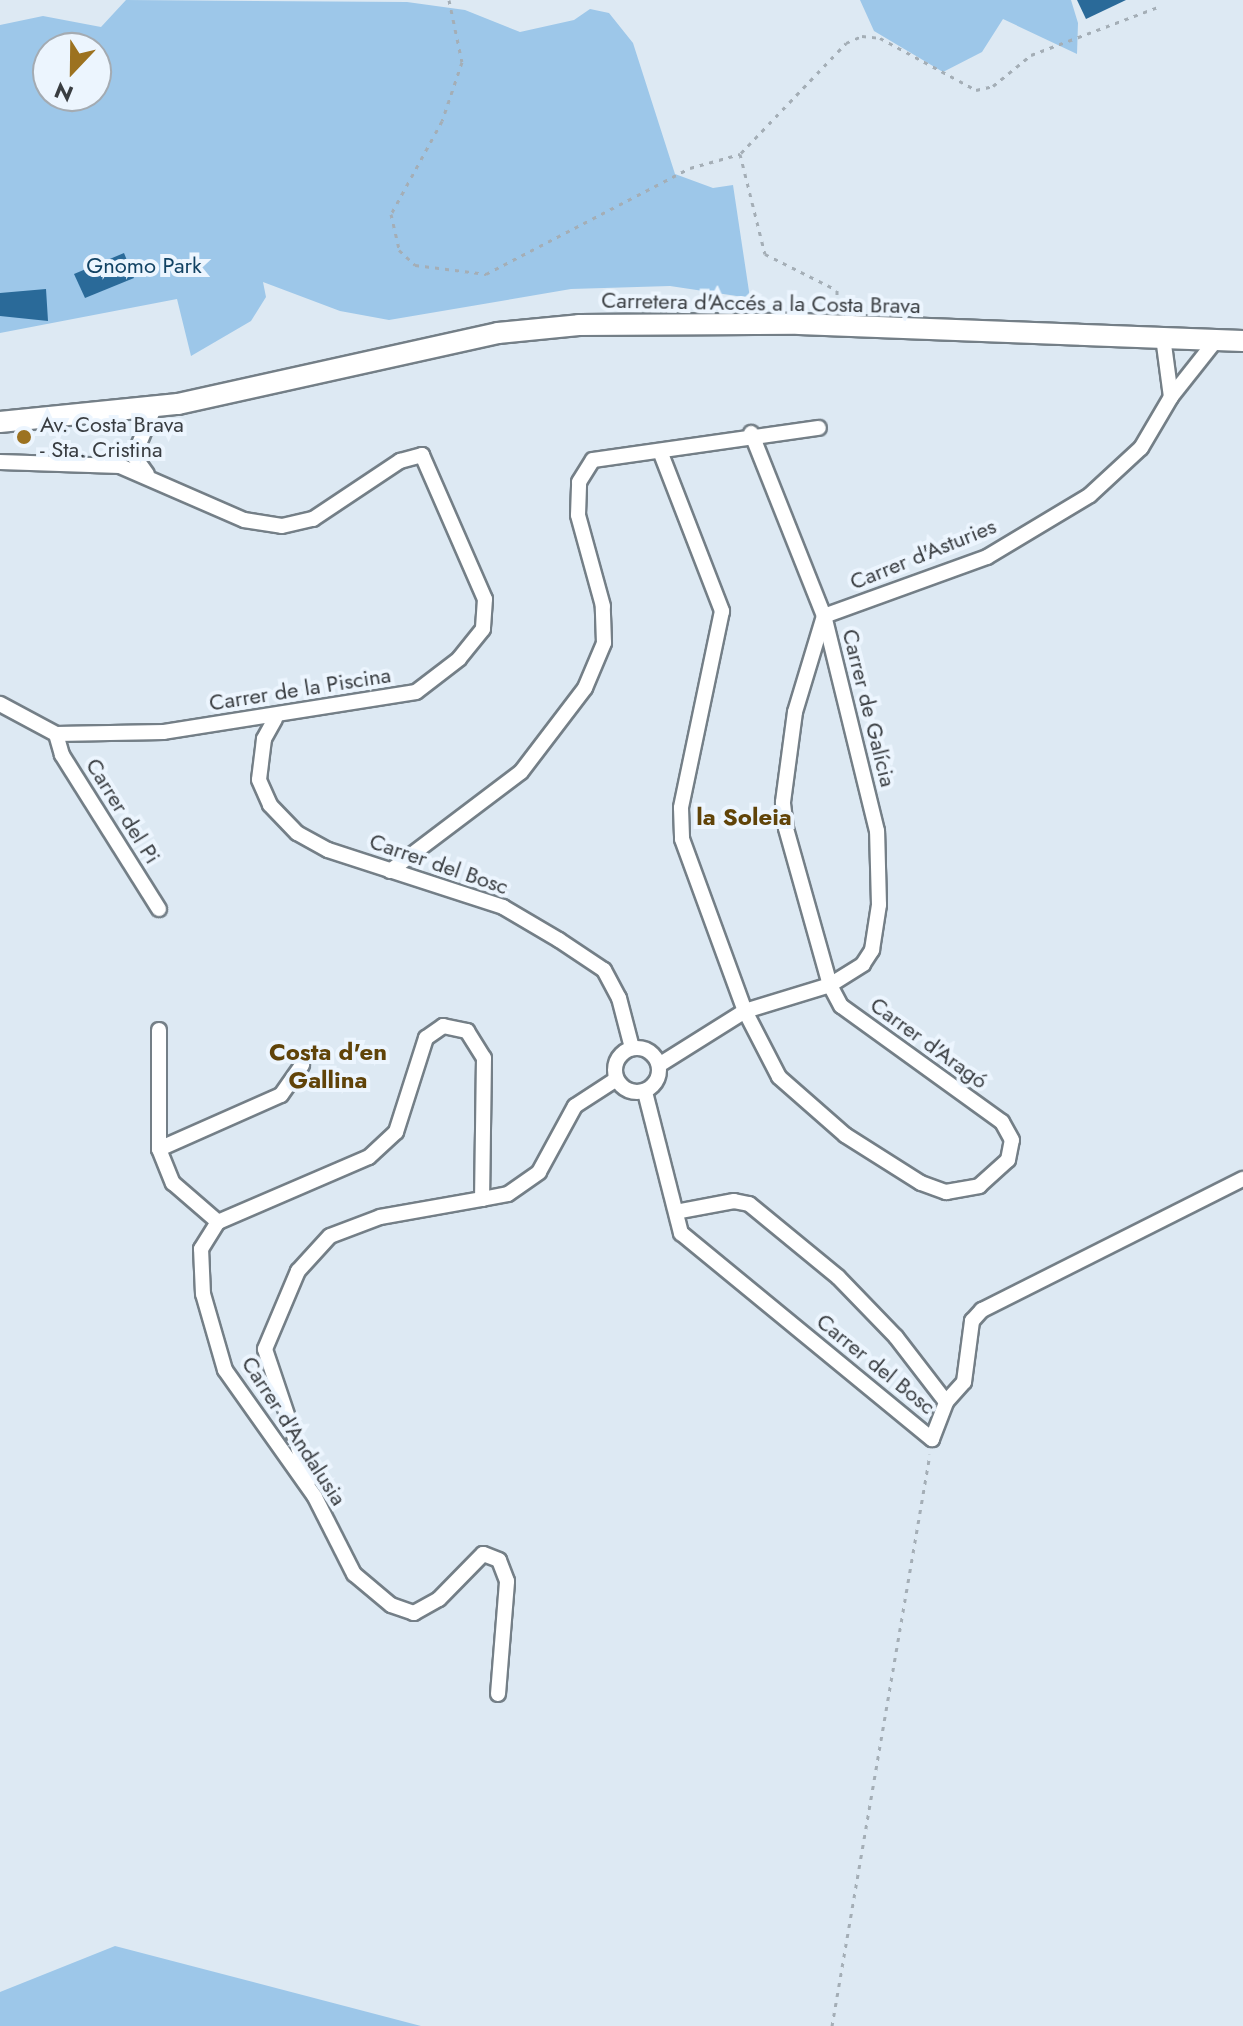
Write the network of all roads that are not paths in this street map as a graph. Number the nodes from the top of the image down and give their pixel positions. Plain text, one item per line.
1 (1163, 337) junction
2 (1217, 339) junction
3 (1243, 341) edge
4 (1171, 397) junction
5 (154, 408) junction
6 (0, 422) edge
7 (819, 428) dead end
8 (751, 433) junction
9 (660, 451) junction
10 (0, 462) edge
11 (147, 475) junction
12 (824, 616) junction
13 (0, 704) edge
14 (275, 719) junction
15 (56, 734) junction
16 (390, 871) junction
17 (159, 909) dead end
18 (830, 985) junction
19 (745, 1011) junction
20 (159, 1030) dead end
21 (632, 1048) junction
22 (302, 1065) dead end
23 (659, 1065) junction
24 (615, 1080) junction
25 (645, 1092) junction
26 (159, 1149) junction
27 (1243, 1179) edge
28 (482, 1199) junction
29 (676, 1212) junction
30 (218, 1222) junction
31 (946, 1402) junction
32 (315, 1497) junction
33 (498, 1694) dead end

1 - 2 main road, Carretera d'Accés a la Costa Brava
1 - 4 street
1 - 5 main road, Carretera d'Accés a la Costa Brava
2 - 3 main road, Carretera d'Accés a la Costa Brava
2 - 4 street, Carrer d'Asturies
4 - 12 street, Carrer d'Asturies
5 - 6 main road, Carretera d'Accés a la Costa Brava
5 - 11 street
7 - 8 street
8 - 9 street
8 - 12 street, Carrer de Galícia
9 - 16 street
9 - 19 street, Carrer d'Aragó
10 - 11 street, Carrer de la Piscina
11 - 14 street, Carrer de la Piscina
12 - 18 street, Carrer d'Aragó
12 - 18 street, Carrer de Galícia
13 - 15 street, Carrer de la Piscina
14 - 15 street, Carrer de la Piscina
14 - 16 street, Carrer del Bosc
15 - 17 street, Carrer del Pi
16 - 21 street, Carrer del Bosc
18 - 19 street
18 - 19 street, Carrer d'Aragó
19 - 23 street
20 - 26 street
21 - 23 street
21 - 24 street
22 - 26 street
23 - 25 street
24 - 25 street
24 - 28 street
25 - 29 street, Carrer del Bosc
26 - 30 street
27 - 31 street, Carrer del Bosc
28 - 30 street
28 - 32 street
29 - 31 street
29 - 31 street, Carrer del Bosc
30 - 32 street, Carrer d'Andalusia
32 - 33 street, Carrer d'Andalusia

